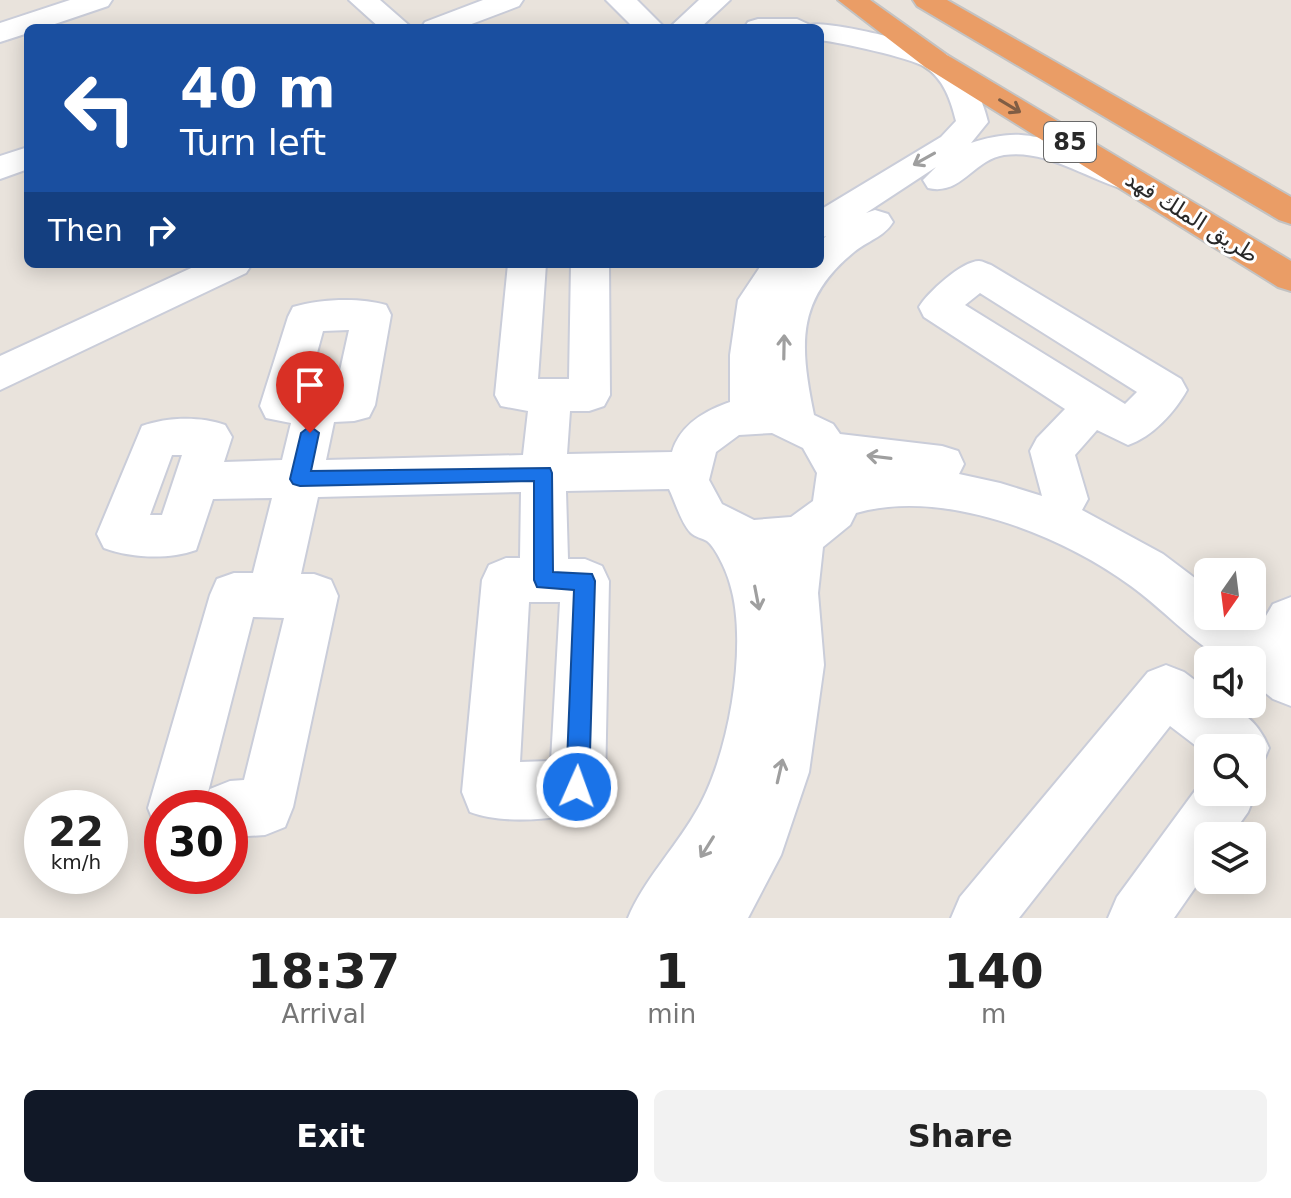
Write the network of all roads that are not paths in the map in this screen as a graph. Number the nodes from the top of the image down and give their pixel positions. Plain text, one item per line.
1 (98, 0) edge
2 (509, 0) edge
3 (620, 0) edge
4 (666, 0) edge
5 (716, 0) edge
6 (852, 0) edge
7 (927, 0) edge
8 (27, 24) edge
9 (446, 24) edge
10 (647, 24) edge
11 (688, 24) edge
12 (692, 24) edge
13 (24, 25) edge
14 (824, 32) edge
15 (0, 33) edge
16 (936, 61) junction
17 (1068, 82) junction
18 (24, 159) edge
19 (0, 168) edge
20 (1136, 183) junction
21 (1291, 198) edge
22 (1291, 212) edge
23 (824, 223) edge
24 (824, 260) edge
25 (177, 268) edge
26 (225, 268) edge
27 (527, 268) edge
28 (590, 268) edge
29 (778, 268) edge
30 (816, 268) edge
31 (1291, 278) edge
32 (0, 350) edge
33 (0, 374) edge
34 (551, 394) junction
35 (316, 406) dead end
36 (1093, 406) junction
37 (751, 417) junction
38 (810, 437) junction
39 (689, 470) junction
40 (300, 473) junction
41 (543, 473) junction
42 (196, 481) dead end
43 (1065, 499) junction
44 (818, 519) junction
45 (726, 528) junction
46 (1194, 572) edge
47 (544, 580) dead end
48 (272, 595) junction
49 (1274, 644) edge
50 (1223, 724) edge
51 (181, 790) edge
52 (1218, 806) edge
53 (248, 808) edge
54 (658, 918) edge
55 (715, 918) edge
56 (981, 918) edge
57 (1138, 918) edge

1 - 8 street
2 - 9 street
3 - 10 street
4 - 11 street
5 - 12 street
6 - 16 highway, طريق الملك فهد / 85
7 - 17 highway, طريق الملك فهد / 85
13 - 15 street
14 - 16 street
16 -> 20 highway, طريق الملك فهد / 85
16 -> 23 street
17 - 21 highway
17 - 22 highway, طريق الملك فهد / 85
18 - 19 street
20 - 24 street
20 - 31 highway, طريق الملك فهد / 85
25 - 32 street
26 - 33 street
27 - 34 street
28 - 34 street
29 - 37 street
38 -> 30 street
34 - 41 street
35 - 40 street
36 - 36 street
36 - 43 street
37 - 38 street
37 - 39 street
43 -> 38 street
38 - 44 street
39 - 41 street
39 - 45 street
40 - 41 street
40 - 42 street
40 - 48 street
41 - 47 street
43 - 46 street
44 - 45 street
44 - 49 street
55 -> 44 street
45 -> 54 street
48 - 51 street
48 - 53 street
50 - 56 street
52 - 57 street

